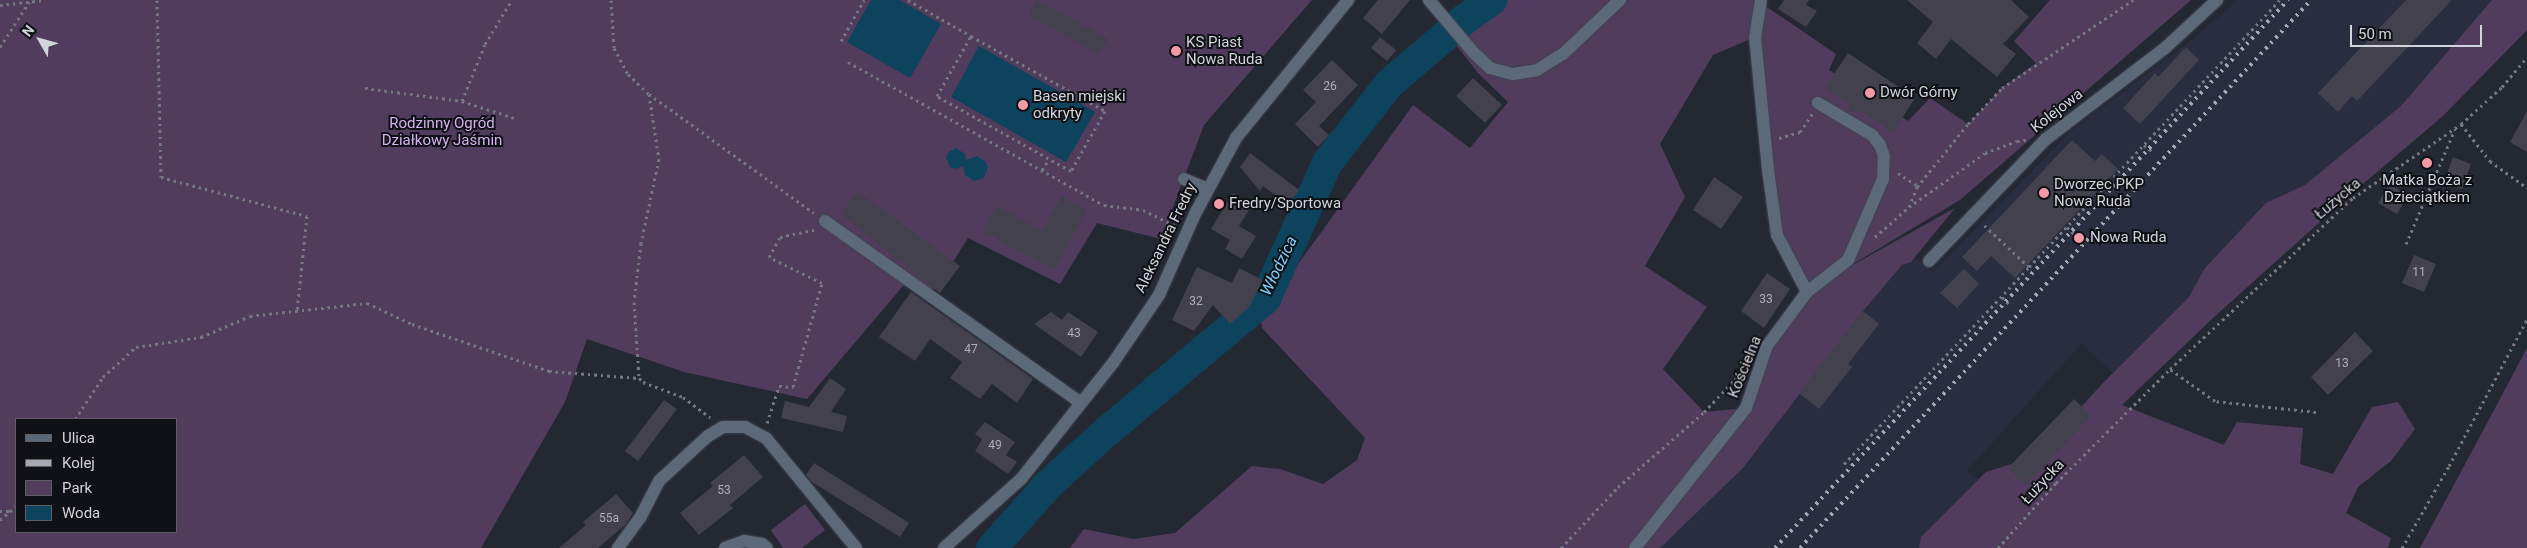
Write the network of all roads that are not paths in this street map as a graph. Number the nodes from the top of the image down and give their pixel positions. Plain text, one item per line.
1 (1348, 0) edge
2 (1620, 0) edge
3 (1761, 0) edge
4 (2217, 0) edge
5 (1431, 2) edge
6 (1818, 103) dead end
7 (1184, 179) dead end
8 (1207, 189) junction
9 (828, 223) road end
10 (1929, 261) dead end
11 (1807, 292) junction
12 (1081, 403) junction
13 (618, 548) edge
14 (725, 548) edge
15 (768, 548) edge
16 (856, 548) edge
17 (944, 548) edge
18 (1636, 548) edge

1 - 8 street, Aleksandra Fredry
2 - 5 street
3 - 11 street
4 - 10 street, Kolejowa
6 - 11 street, Kościelna
7 - 8 street
8 - 12 street, Aleksandra Fredry
9 - 12 street
11 - 18 street, Kościelna
12 - 17 street, Aleksandra Fredry
13 - 16 street
14 - 15 street

